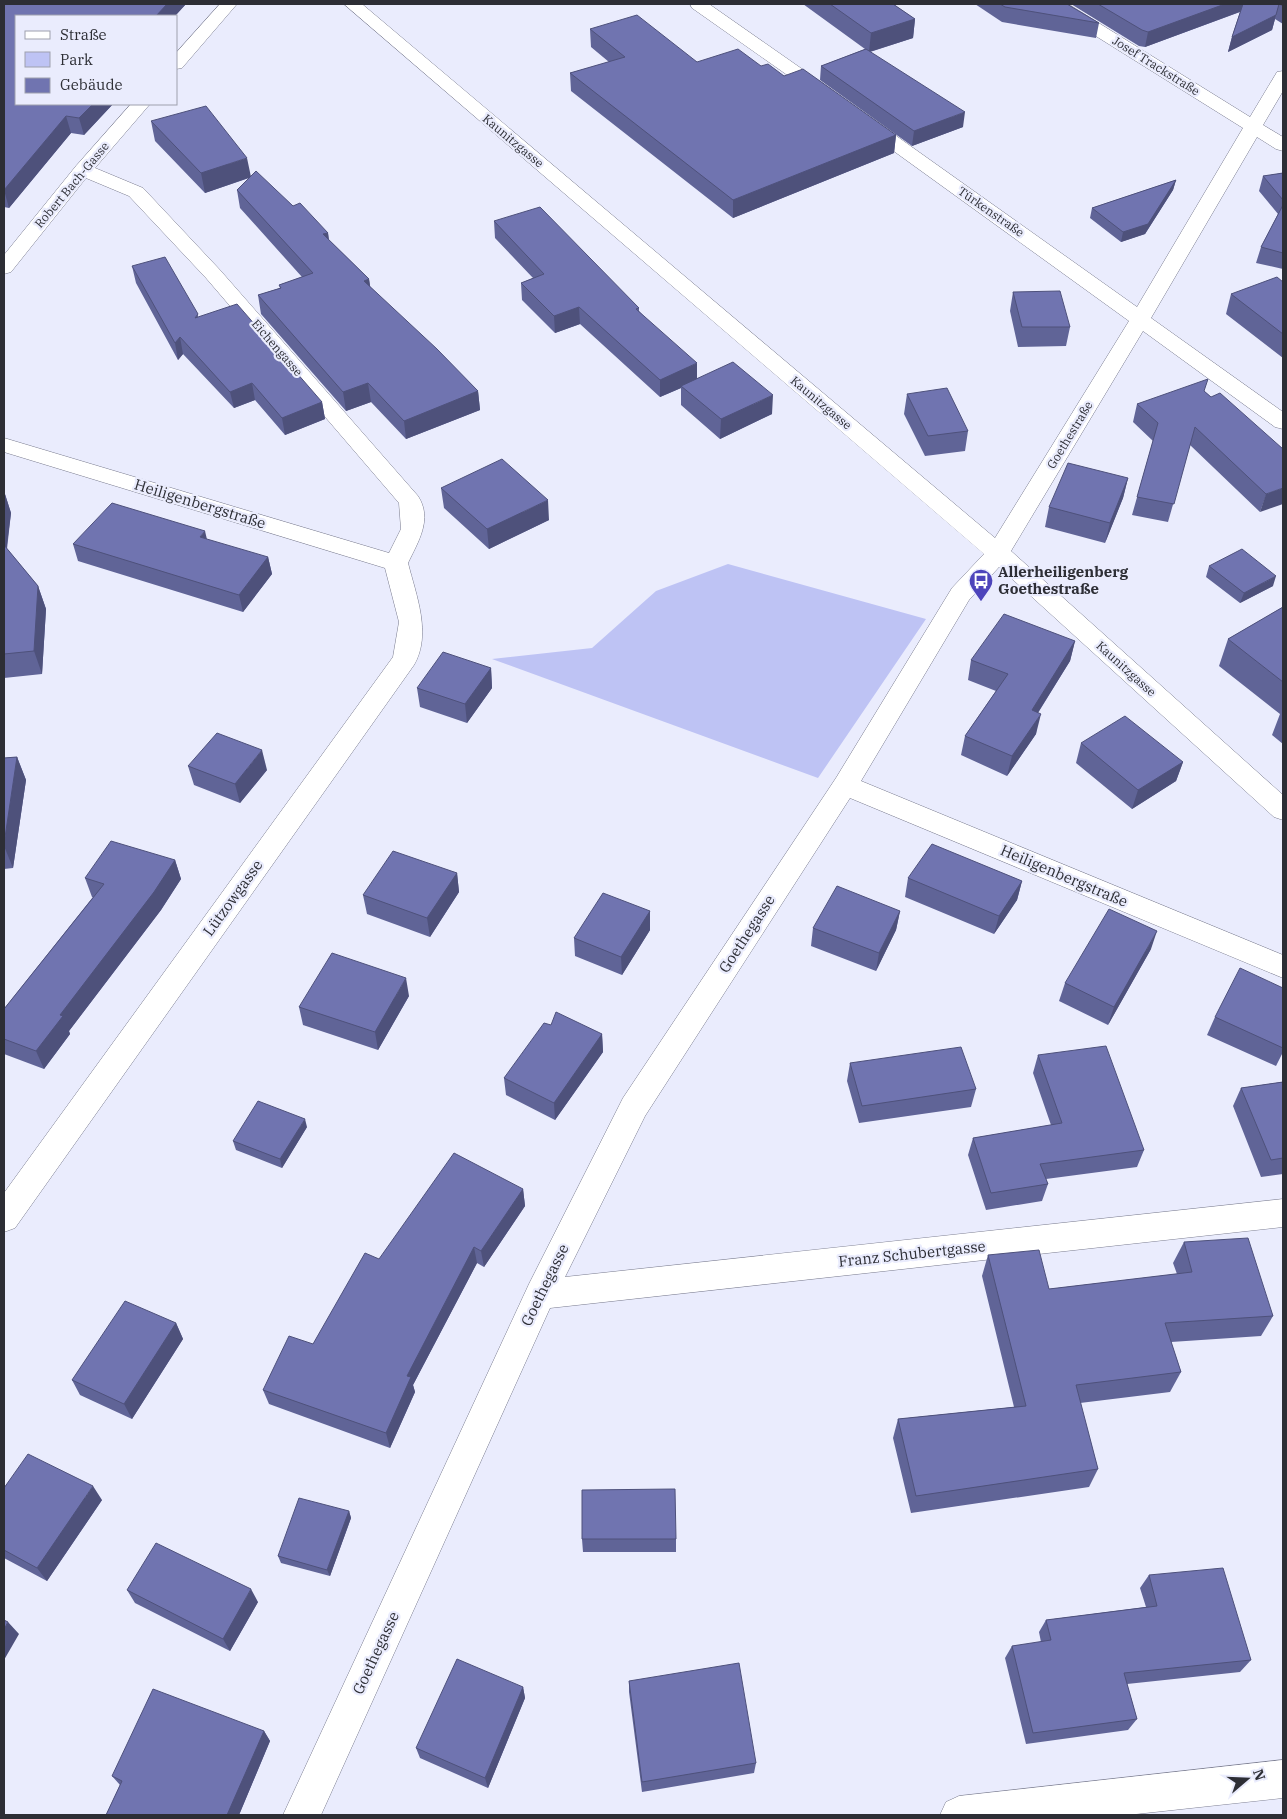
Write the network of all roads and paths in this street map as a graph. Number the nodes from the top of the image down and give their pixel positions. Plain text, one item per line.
1 (229, 4) edge
2 (352, 4) edge
3 (698, 4) edge
4 (1057, 4) edge
5 (178, 62) edge
6 (1283, 76) edge
7 (140, 105) edge
8 (1254, 128) junction
9 (1283, 145) edge
10 (83, 170) junction
11 (4, 268) edge
12 (1141, 318) junction
13 (1283, 422) edge
14 (4, 445) edge
15 (998, 553) junction
16 (396, 563) junction
17 (845, 785) junction
18 (1283, 810) edge
19 (1283, 966) edge
20 (1283, 1213) edge
21 (4, 1218) edge
22 (540, 1294) junction
23 (1283, 1779) edge
24 (302, 1815) edge
25 (959, 1815) edge

1 - 5 street
2 - 15 street, Kaunitzgasse
3 - 12 street, Türkenstraße
4 - 8 street, Josef Trackstraße
6 - 8 street, Goethestraße
7 - 10 street, Robert Bach-Gasse
8 - 9 street, Josef Trackstraße
8 - 12 street, Goethestraße
10 - 11 street, Robert Bach-Gasse
10 - 16 street, Eichengasse
12 - 13 street, Türkenstraße
12 - 15 street, Goethestraße
14 - 16 street, Heiligenbergstraße
15 - 17 street, Goethestraße
15 - 18 street, Kaunitzgasse
16 - 21 street, Lützowgasse
17 - 19 street, Heiligenbergstraße
17 - 22 street, Goethegasse
20 - 22 street, Franz Schubertgasse
22 - 24 street, Goethegasse
23 - 25 street

